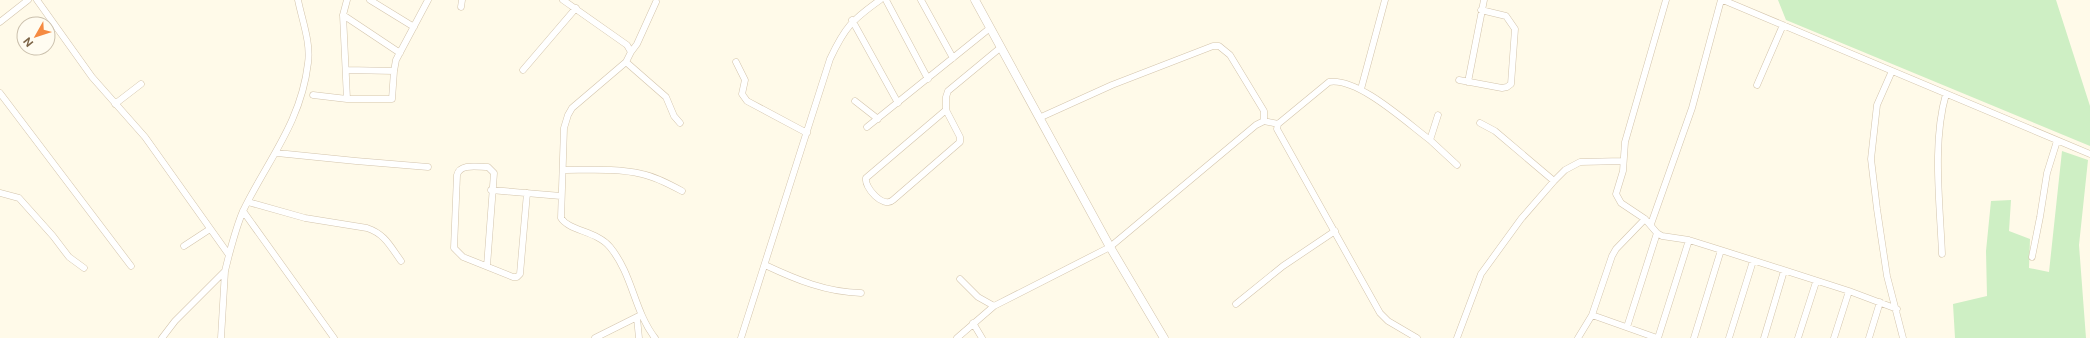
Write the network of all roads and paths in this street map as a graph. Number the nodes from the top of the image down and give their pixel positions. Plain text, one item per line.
1 (28, 0) edge
2 (37, 0) edge
3 (298, 0) edge
4 (347, 0) edge
5 (370, 0) edge
6 (563, 0) edge
7 (880, 0) edge
8 (886, 0) edge
9 (921, 0) edge
10 (974, 0) edge
11 (1385, 0) edge
12 (1484, 0) edge
13 (1666, 0) edge
14 (1722, 0) edge
15 (426, 1) edge
16 (656, 2) dead end
17 (576, 8) junction
18 (1481, 10) junction
19 (343, 15) junction
20 (852, 20) junction
21 (0, 22) edge
22 (1783, 25) junction
23 (414, 27) junction
24 (990, 28) junction
25 (1000, 48) junction
26 (631, 52) junction
27 (400, 54) junction
28 (953, 58) junction
29 (626, 62) junction
30 (736, 62) dead end
31 (347, 70) junction
32 (523, 70) dead end
33 (1892, 71) junction
34 (394, 72) junction
35 (928, 79) junction
36 (1459, 80) dead end
37 (1468, 82) junction
38 (141, 84) dead end
39 (1757, 85) dead end
40 (1361, 89) junction
41 (0, 93) edge
42 (313, 94) dead end
43 (1946, 94) junction
44 (347, 99) junction
45 (855, 101) dead end
46 (898, 102) junction
47 (116, 104) junction
48 (946, 110) junction
49 (1438, 115) dead end
50 (1039, 118) junction
51 (878, 119) junction
52 (1264, 120) junction
53 (680, 122) dead end
54 (1480, 123) dead end
55 (1278, 124) junction
56 (867, 127) dead end
57 (807, 133) junction
58 (1430, 140) junction
59 (2057, 140) junction
60 (277, 152) junction
61 (2090, 154) edge
62 (1623, 162) junction
63 (1457, 165) dead end
64 (428, 166) dead end
65 (563, 170) junction
66 (1554, 181) junction
67 (491, 190) junction
68 (682, 191) dead end
69 (0, 193) edge
70 (527, 193) junction
71 (561, 196) junction
72 (248, 202) junction
73 (243, 211) junction
74 (1645, 219) junction
75 (1651, 224) junction
76 (210, 229) junction
77 (1335, 231) junction
78 (1657, 233) junction
79 (1689, 240) junction
80 (184, 246) dead end
81 (1110, 247) junction
82 (1722, 250) junction
83 (1942, 254) dead end
84 (229, 255) junction
85 (2032, 257) dead end
86 (401, 261) dead end
87 (1753, 261) junction
88 (765, 265) junction
89 (132, 266) dead end
90 (487, 266) junction
91 (84, 268) dead end
92 (225, 271) junction
93 (1784, 271) junction
94 (960, 279) dead end
95 (1816, 282) junction
96 (1849, 291) junction
97 (861, 293) dead end
98 (1880, 302) junction
99 (1236, 304) dead end
100 (994, 306) junction
101 (1897, 309) junction
102 (1592, 315) junction
103 (639, 316) junction
104 (974, 323) junction
105 (1627, 327) junction
106 (162, 338) edge
107 (221, 338) edge
108 (334, 338) edge
109 (595, 338) edge
110 (639, 338) edge
111 (655, 338) edge
112 (742, 338) edge
113 (957, 338) edge
114 (982, 338) edge
115 (1164, 338) edge
116 (1417, 338) edge
117 (1457, 338) edge
118 (1578, 338) edge
119 (1657, 338) edge
120 (1694, 338) edge
121 (1729, 338) edge
122 (1764, 338) edge
123 (1798, 338) edge
124 (1834, 338) edge
125 (1869, 338) edge
126 (1903, 338) edge

1 - 21 street
2 - 47 street
3 - 60 street
4 - 19 street
5 - 23 street
6 - 17 street
7 - 20 street
8 - 35 street
9 - 28 street
10 - 24 street
11 - 40 street
12 - 18 street
13 - 62 street
14 - 22 street
14 - 75 street
15 - 23 street
16 - 26 street
17 - 26 street
17 - 32 street
18 - 37 street
18 - 37 street
19 - 27 street
19 - 31 street
20 - 46 street
20 - 57 street
22 - 33 street
22 - 39 street
23 - 27 street
24 - 25 street
24 - 28 street
25 - 48 street
25 - 50 street
26 - 29 street
27 - 34 street
28 - 35 street
29 - 53 street
29 - 65 street
30 - 57 street
31 - 34 street
31 - 44 street
33 - 43 street
33 - 101 street
34 - 44 street
35 - 46 street
36 - 37 street
38 - 47 street
40 - 55 street
40 - 58 street
41 - 89 street
42 - 44 street
43 - 59 street
43 - 83 street
45 - 51 street
46 - 51 street
47 - 76 street
48 - 48 street
49 - 58 street
50 - 52 street
50 - 81 street
51 - 56 street
52 - 55 street
52 - 81 street
54 - 66 street
55 - 77 street
57 - 88 street
58 - 63 street
59 - 61 street
59 - 85 street
60 - 64 street
60 - 72 street
62 - 66 street
62 - 74 street
65 - 68 street
65 - 71 street
66 - 117 street
67 - 70 street
67 - 90 street
67 - 90 street
69 - 91 street
70 - 71 street
70 - 90 street
71 - 103 street
72 - 73 street
72 - 86 street
73 - 84 street
73 - 108 street
74 - 75 street
74 - 102 street
75 - 78 street
76 - 80 street
76 - 84 street
77 - 99 street
77 - 116 street
78 - 79 street
78 - 105 street
79 - 82 street
79 - 119 street
81 - 100 street
81 - 115 street
82 - 87 street
82 - 120 street
84 - 92 street
87 - 93 street
87 - 121 street
88 - 97 street
88 - 112 street
92 - 106 street
92 - 107 street
93 - 95 street
93 - 122 street
94 - 100 street
95 - 96 street
95 - 123 street
96 - 98 street
96 - 124 street
98 - 101 street
98 - 125 street
100 - 104 street
101 - 126 street
102 - 105 street
102 - 118 street
103 - 109 street
103 - 110 street
103 - 111 street
104 - 113 street
104 - 114 street
105 - 119 street

